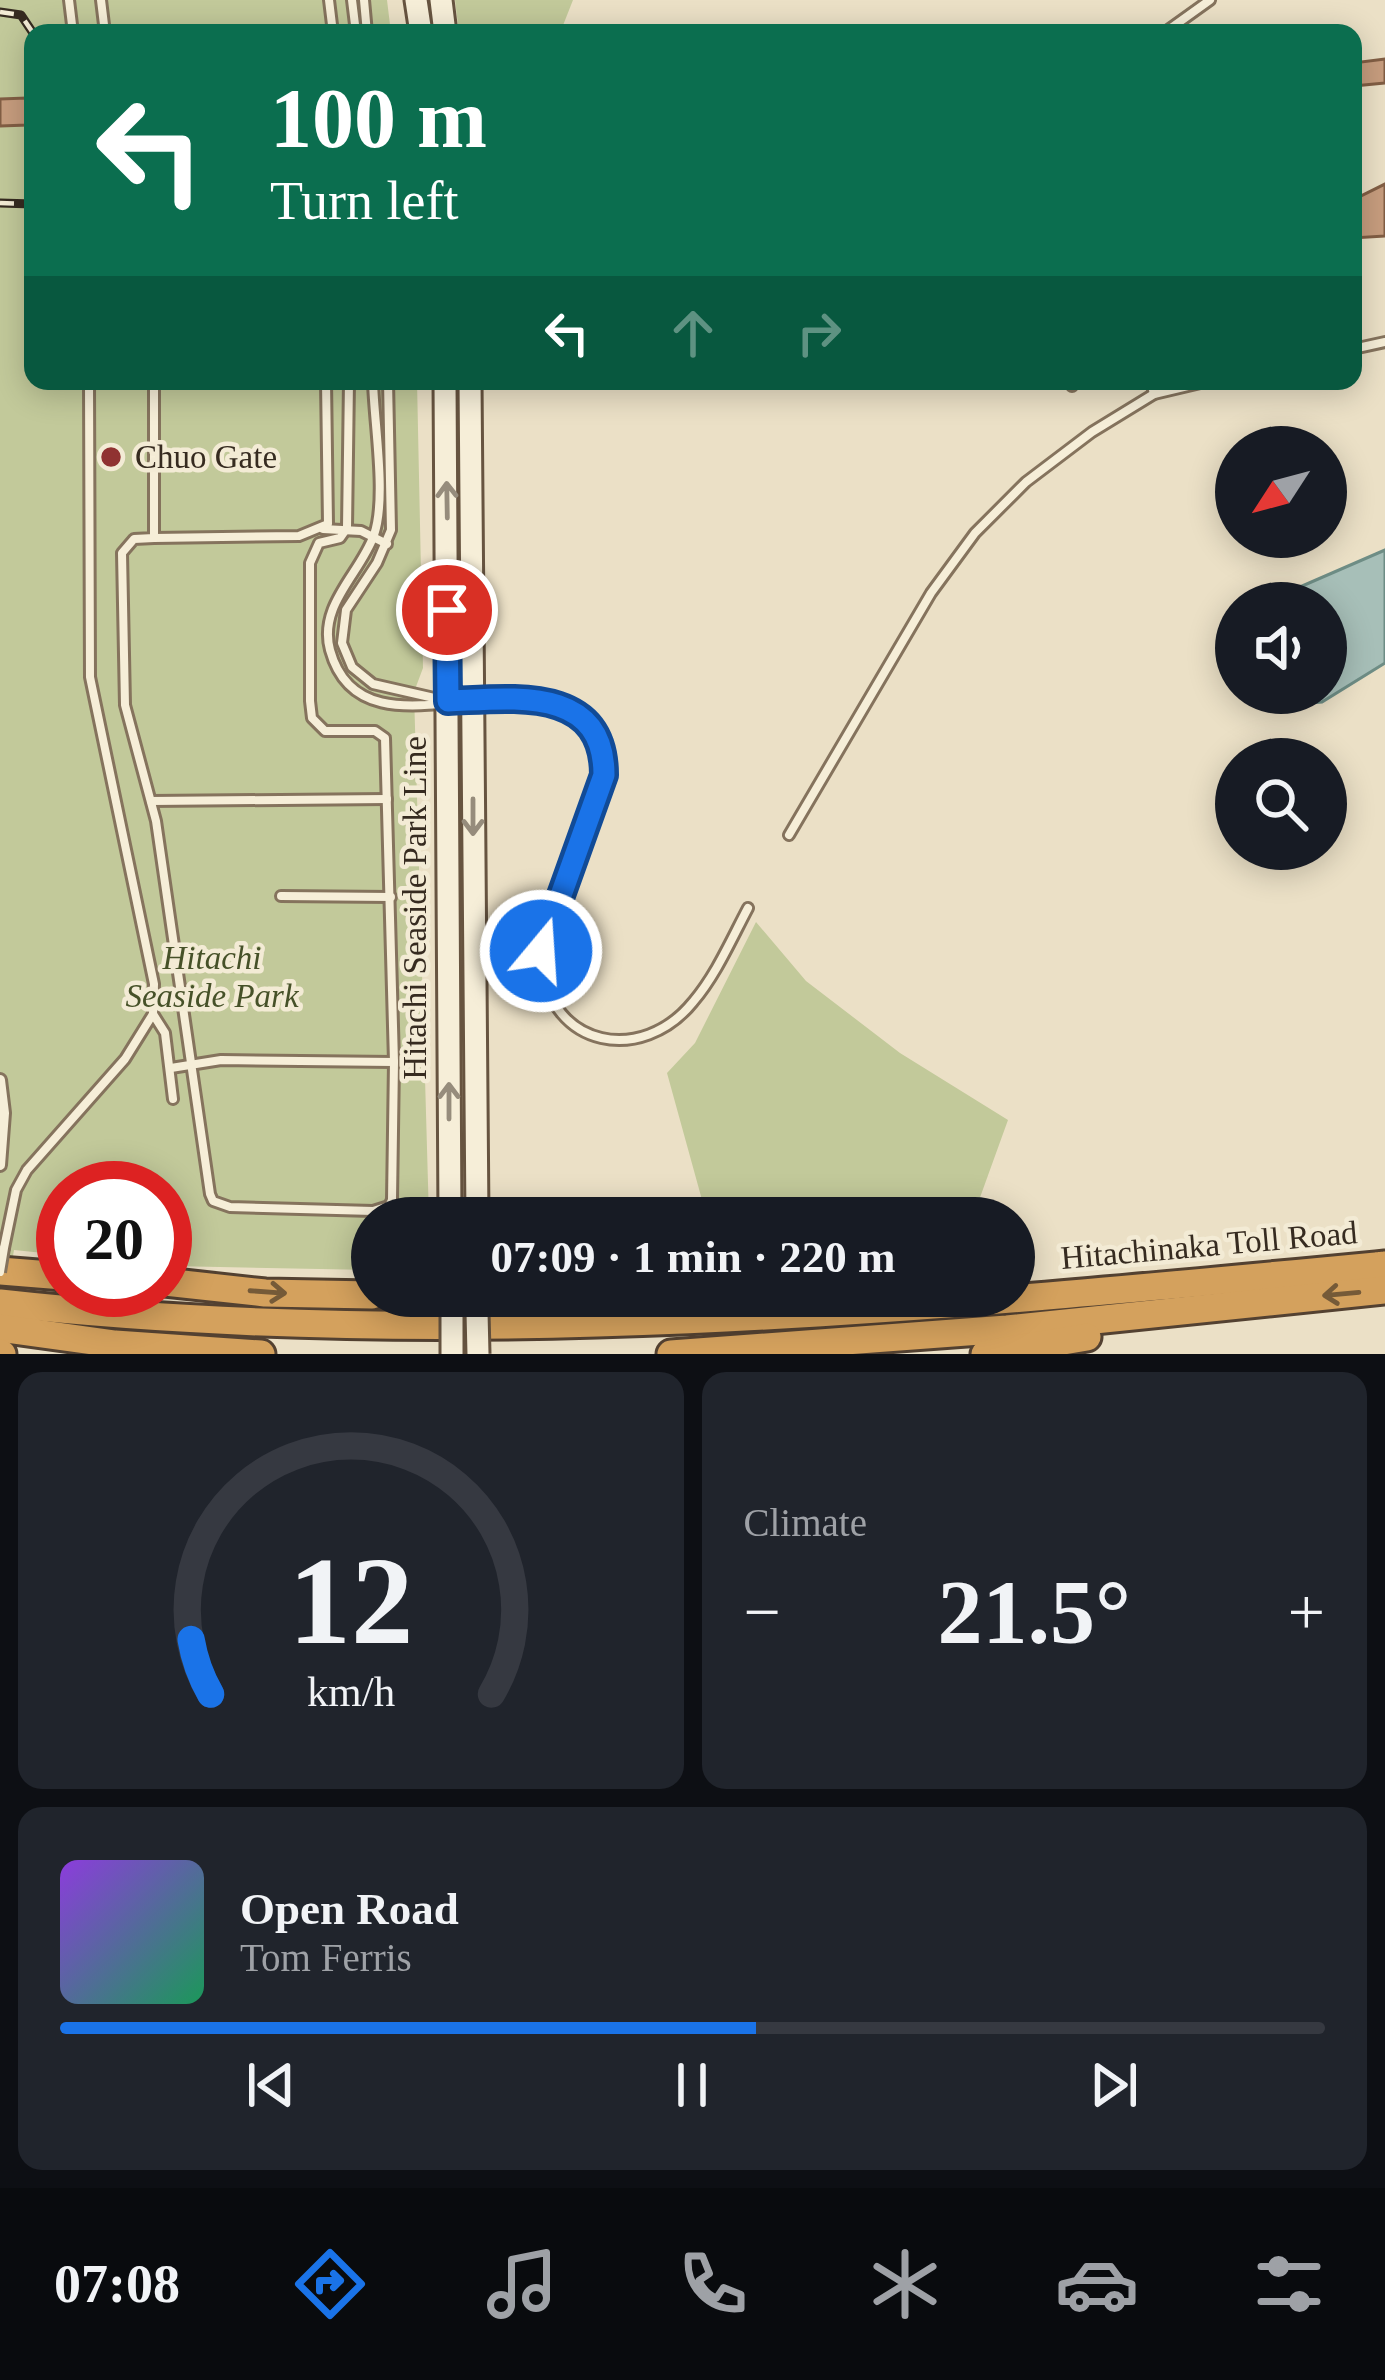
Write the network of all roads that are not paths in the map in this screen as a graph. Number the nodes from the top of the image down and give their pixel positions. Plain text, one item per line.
1 (1210, 0) edge
2 (1177, 24) edge
3 (89, 390) edge
4 (154, 390) edge
5 (326, 390) edge
6 (349, 390) edge
7 (374, 390) edge
8 (388, 390) edge
9 (445, 390) edge
10 (470, 390) edge
11 (1153, 390) edge
12 (1171, 390) edge
13 (1154, 394) junction
14 (347, 528) junction
15 (322, 529) junction
16 (374, 535) junction
17 (299, 536) junction
18 (154, 538) junction
19 (320, 544) junction
20 (387, 544) junction
21 (473, 700) junction
22 (448, 701) junction
23 (387, 799) junction
24 (152, 801) junction
25 (789, 835) dead end
26 (281, 896) dead end
27 (391, 897) junction
28 (748, 908) dead end
29 (153, 1014) junction
30 (394, 1063) junction
31 (195, 1066) junction
32 (171, 1068) junction
33 (0, 1080) edge
34 (173, 1099) dead end
35 (0, 1165) edge
36 (450, 1197) edge
37 (477, 1197) edge
38 (1, 1264) edge
39 (1385, 1265) edge
40 (36, 1271) edge
41 (1312, 1272) junction
42 (1035, 1281) edge
43 (192, 1285) edge
44 (1385, 1290) edge
45 (351, 1295) edge
46 (1297, 1298) junction
47 (0, 1303) edge
48 (465, 1323) edge
49 (0, 1328) edge
50 (261, 1354) edge
51 (671, 1354) edge
52 (985, 1354) edge

1 - 2 lane
3 - 29 lane
4 - 18 lane
5 - 15 lane
6 - 14 lane
7 - 16 lane
8 - 20 lane
22 -> 9 main road, Hitachi Seaside Park Line
10 - 21 main road, Hitachi Seaside Park Line
11 - 13 lane
12 - 13 lane
13 - 25 lane
14 - 15 lane
14 - 16 lane
14 - 19 lane
15 - 17 lane
16 - 20 lane
16 - 22 lane
17 - 18 lane
17 - 19 lane
18 - 24 lane
19 - 23 lane
20 - 22 lane
21 - 22 lane
21 - 28 lane
21 -> 37 main road, Hitachi Seaside Park Line
36 -> 22 main road, Hitachi Seaside Park Line
23 - 24 lane
23 - 27 lane
24 - 31 lane
26 - 27 lane
27 - 30 lane
29 - 32 lane
29 - 38 lane
30 - 31 lane
30 - 31 lane
31 - 32 lane
32 - 34 lane
33 - 35 street
38 - 40 highway
39 - 41 highway, Hitachinaka Toll Road
41 - 42 highway
41 - 48 highway, Hitachinaka Toll Road
43 -> 45 highway
44 -> 46 highway, Hitachinaka Toll Road
46 - 51 highway, Hitachinaka Toll Road
46 - 52 highway
47 - 48 highway, Hitachinaka Toll Road
49 - 50 highway

